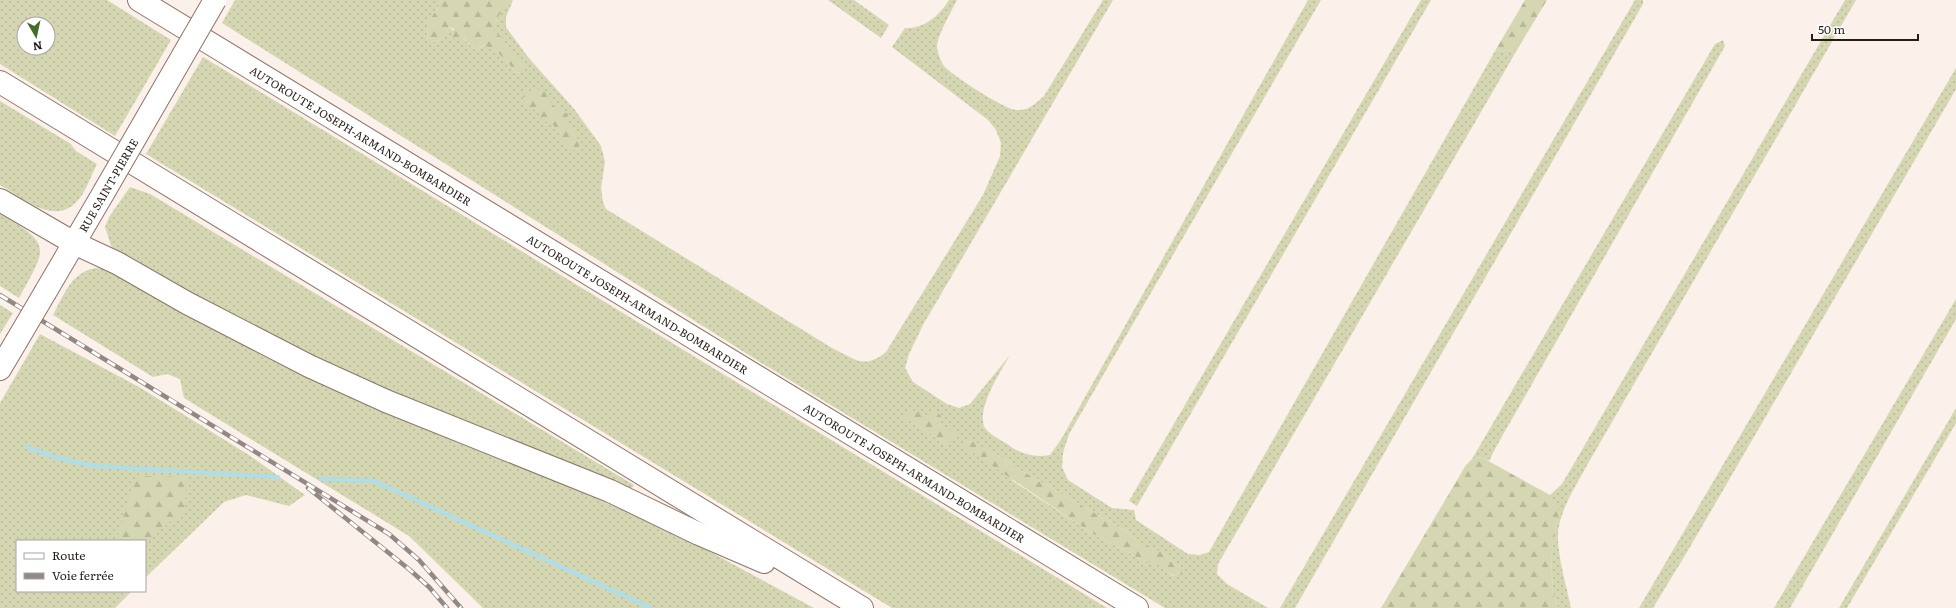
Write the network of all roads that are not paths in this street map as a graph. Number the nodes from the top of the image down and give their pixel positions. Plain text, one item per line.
1 (139, 0) edge
2 (166, 0) edge
3 (215, 0) edge
4 (0, 82) edge
5 (297, 96) junction
6 (0, 200) edge
7 (74, 243) junction
8 (0, 369) edge
9 (835, 592) junction
10 (862, 608) edge
11 (1137, 608) edge

1 - 5 main road, AUTOROUTE JOSEPH-ARMAND-BOMBARDIER
2 - 5 main road
3 - 7 main road, RUE SAINT-PIERRE, bridge
4 - 9 main road
5 - 11 main road, AUTOROUTE JOSEPH-ARMAND-BOMBARDIER
6 - 7 main road
7 - 8 main road, RUE SAINT-PIERRE, bridge
7 - 9 main road
9 - 10 main road

